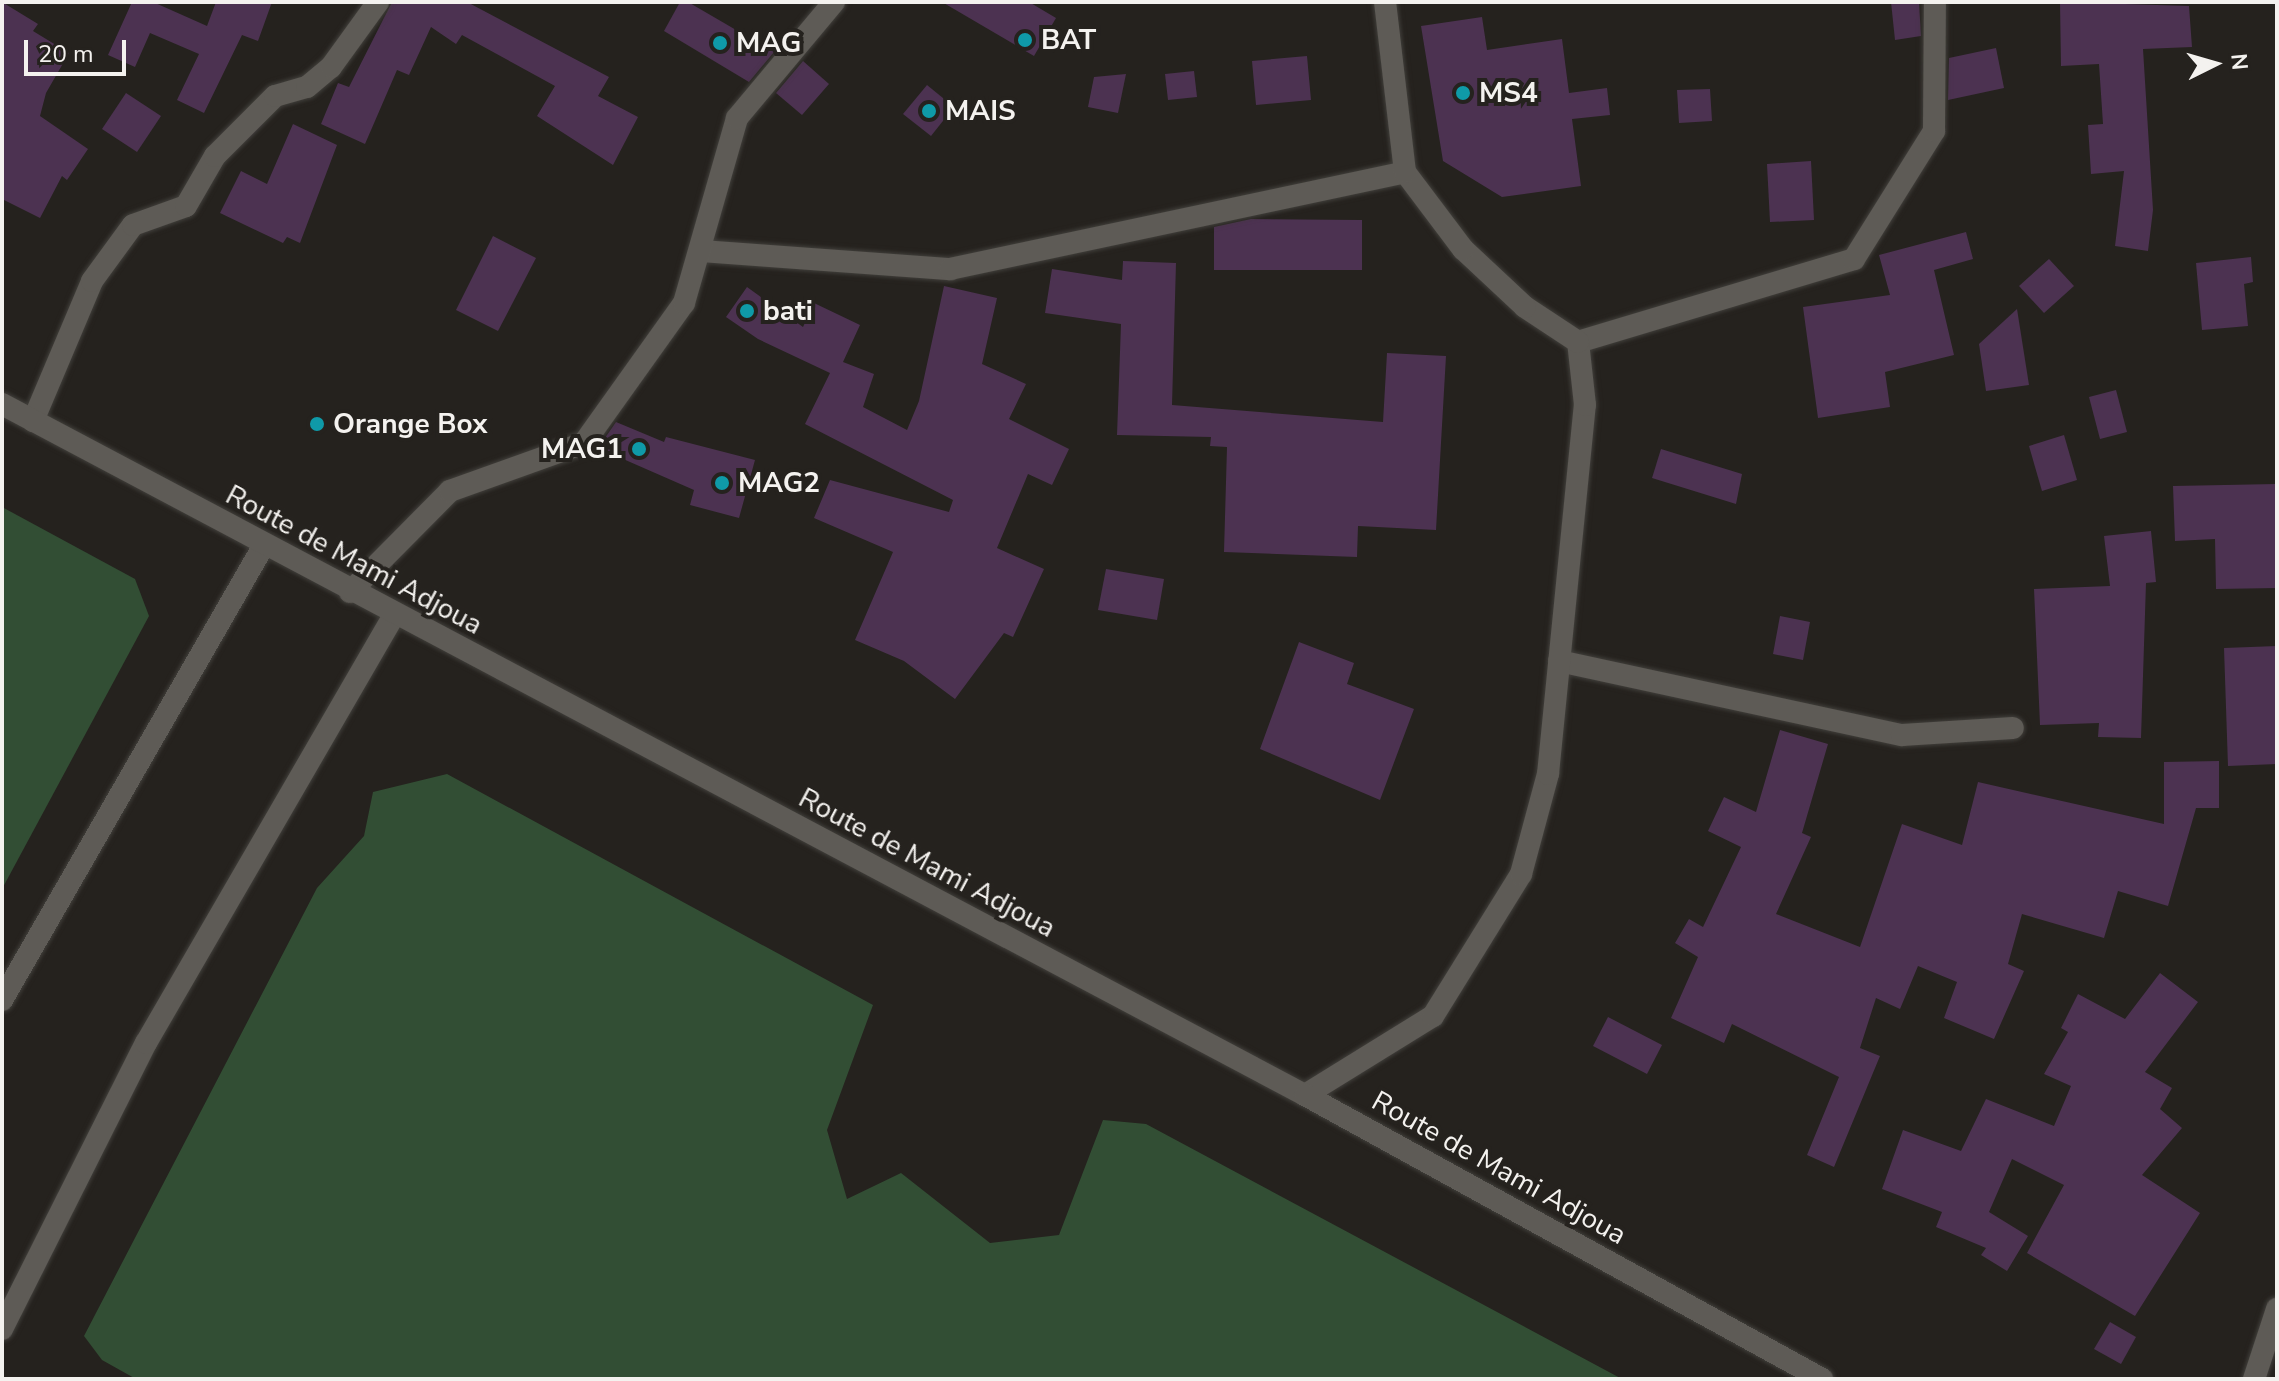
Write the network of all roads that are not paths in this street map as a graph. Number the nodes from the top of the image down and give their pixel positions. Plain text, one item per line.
1 (378, 2) edge
2 (834, 2) edge
3 (1385, 2) edge
4 (1935, 2) edge
5 (1405, 172) junction
6 (702, 251) junction
7 (1578, 342) junction
8 (2, 404) edge
9 (33, 421) junction
10 (264, 545) junction
11 (350, 592) junction
12 (394, 616) junction
13 (1559, 661) junction
14 (2013, 728) dead end
15 (2, 1000) edge
16 (1305, 1095) junction
17 (2277, 1309) edge
18 (2, 1329) edge
19 (1822, 1379) edge
20 (2254, 1379) edge

1 - 9 street
2 - 6 street
3 - 5 street
4 - 7 street
5 - 6 street
5 - 7 street
6 - 11 street
7 - 13 street
8 - 9 street, Route de Mami Adjoua
9 - 10 street, Route de Mami Adjoua
10 - 11 street, Route de Mami Adjoua
10 - 15 street
11 - 12 street, Route de Mami Adjoua
12 - 16 street, Route de Mami Adjoua
12 - 18 street
13 - 14 street
13 - 16 street
16 - 19 street, Route de Mami Adjoua
17 - 20 street

